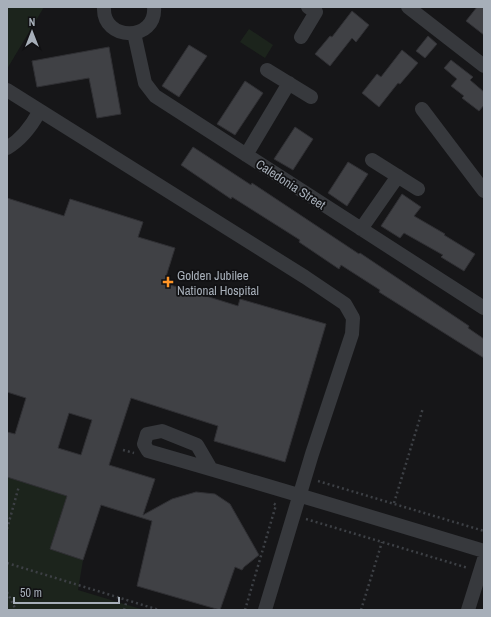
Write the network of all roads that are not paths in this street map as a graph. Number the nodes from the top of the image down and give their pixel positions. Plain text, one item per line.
1 (104, 7) edge
2 (154, 7) edge
3 (308, 7) edge
4 (408, 7) edge
5 (134, 34) junction
6 (301, 37) dead end
7 (484, 66) edge
8 (267, 70) dead end
9 (289, 83) junction
10 (7, 90) edge
11 (311, 97) dead end
12 (422, 110) dead end
13 (40, 112) junction
14 (7, 148) edge
15 (246, 155) junction
16 (372, 160) dead end
17 (398, 176) junction
18 (418, 189) dead end
19 (484, 191) edge
20 (361, 229) junction
21 (484, 308) edge
22 (211, 469) dead end
23 (299, 494) junction
24 (484, 551) edge
25 (482, 565) edge
26 (265, 610) edge
27 (468, 610) edge

1 - 5 street
2 - 5 street
3 - 6 street
4 - 7 street
5 - 15 street, Caledonia Street
8 - 9 street
9 - 11 street
9 - 15 street
10 - 13 street
12 - 19 street
13 - 14 street
13 - 23 street
15 - 20 street, Caledonia Street
16 - 17 street
17 - 18 street
17 - 20 street
20 - 21 street, Caledonia Street
22 - 23 street
23 - 24 street
23 - 26 street
25 - 27 street

